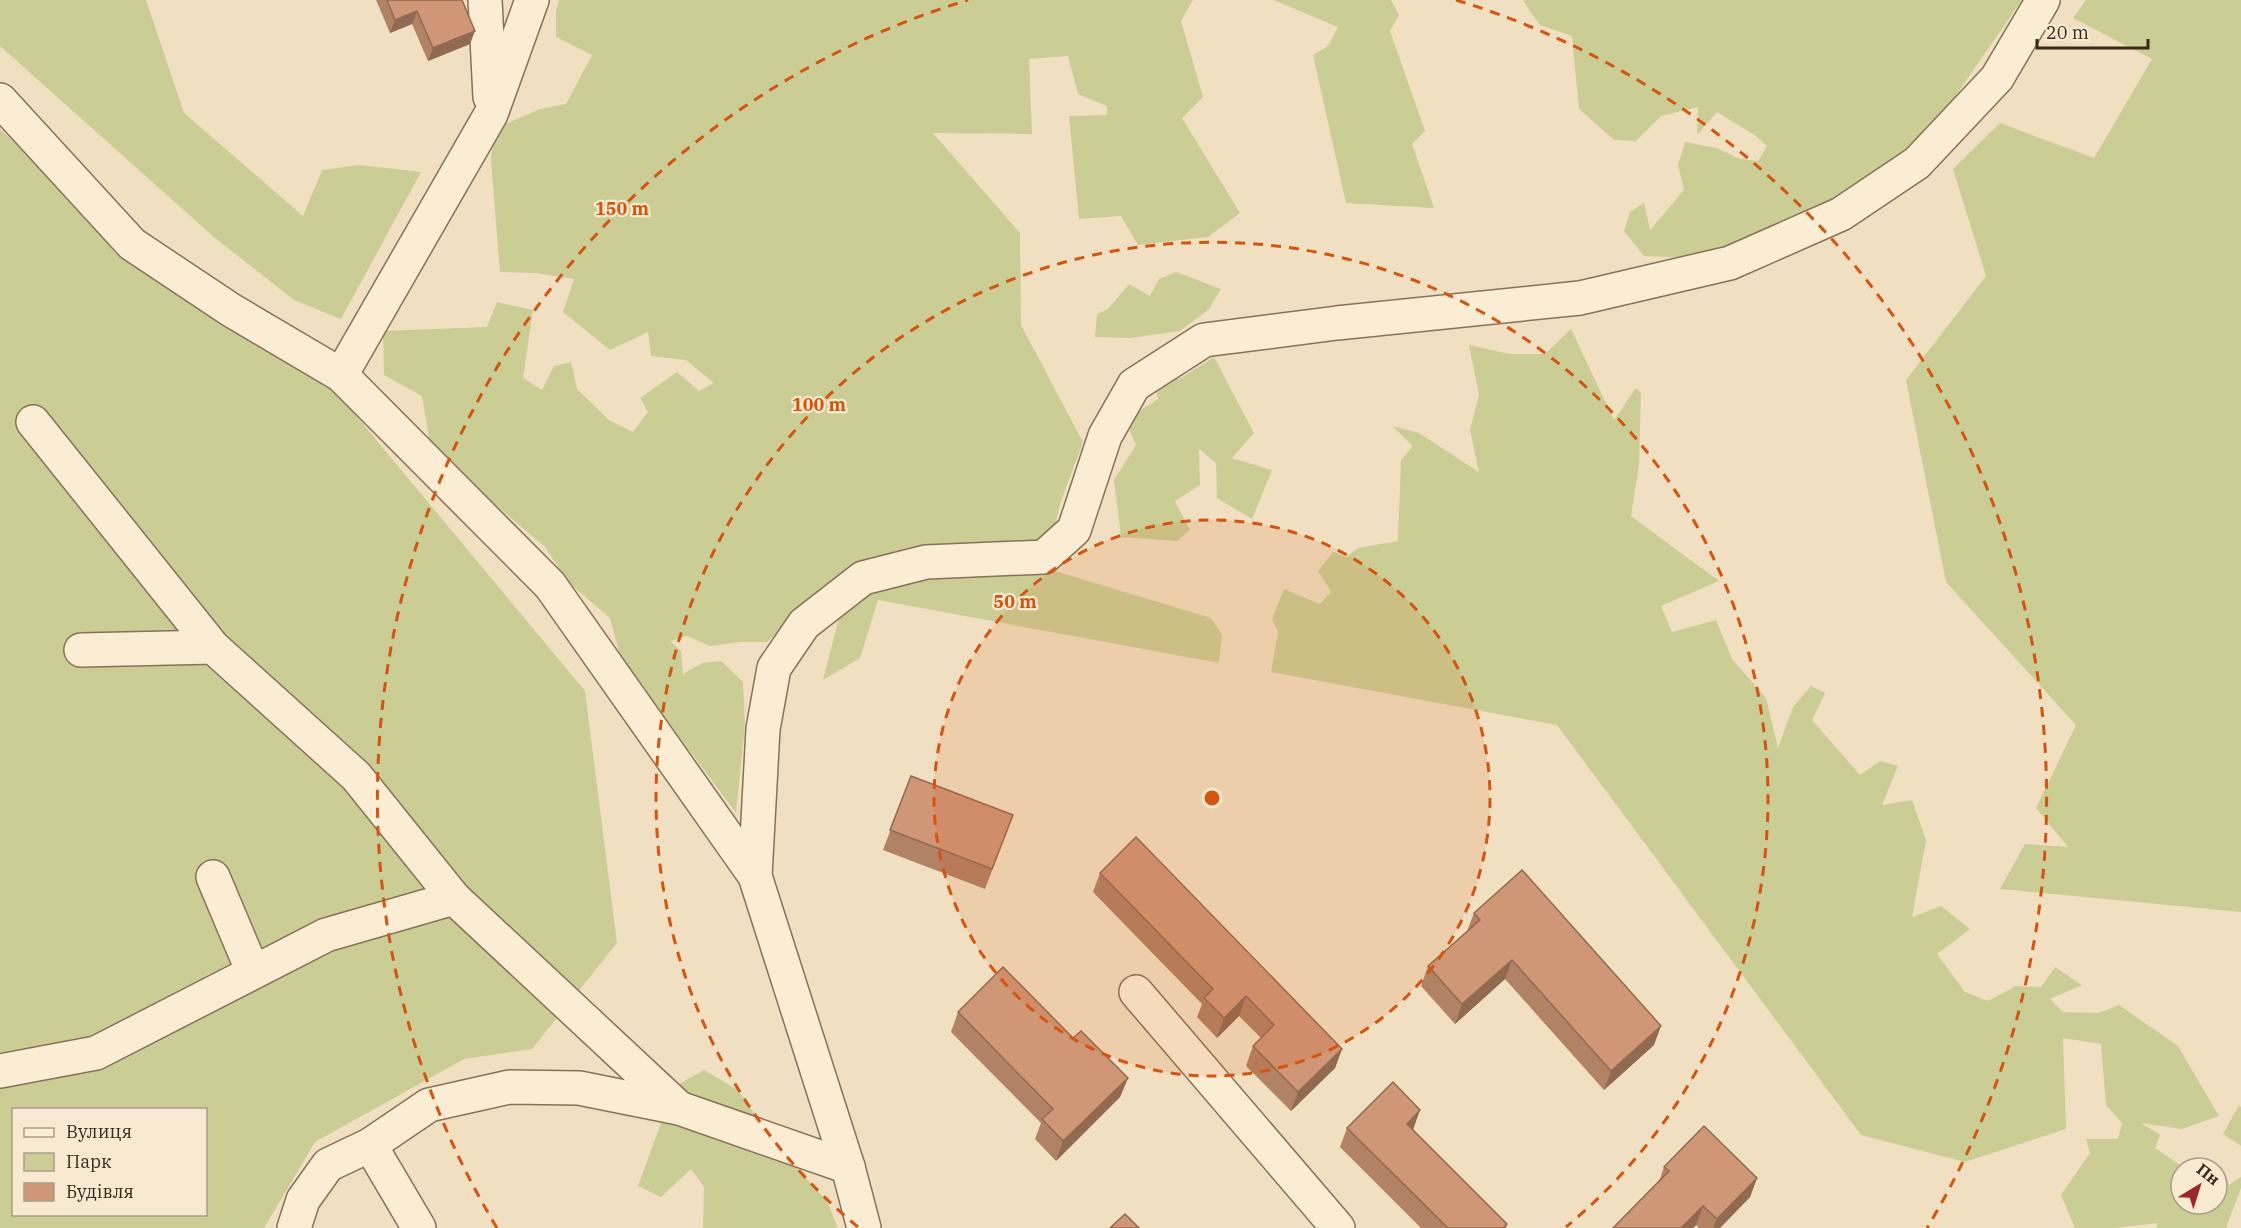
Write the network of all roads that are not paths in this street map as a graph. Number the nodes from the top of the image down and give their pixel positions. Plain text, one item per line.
1 (485, 0) edge
2 (531, 0) edge
3 (2043, 0) edge
4 (0, 100) edge
5 (491, 114) junction
6 (341, 375) junction
7 (33, 422) dead end
8 (213, 647) junction
9 (81, 650) dead end
10 (755, 876) junction
11 (213, 877) dead end
12 (454, 898) junction
13 (253, 972) junction
14 (1136, 992) dead end
15 (0, 1071) edge
16 (679, 1108) junction
17 (370, 1145) junction
18 (848, 1167) junction
19 (294, 1228) edge
20 (419, 1228) edge
21 (864, 1228) edge
22 (1338, 1228) edge

1 - 5 lane
2 - 5 lane
3 - 10 lane
4 - 6 lane
5 - 6 lane
6 - 10 lane
7 - 8 lane
8 - 9 lane
8 - 12 lane
10 - 18 lane
11 - 13 lane
12 - 13 lane
12 - 16 lane
13 - 15 lane
14 - 22 lane
16 - 17 lane
16 - 18 lane
17 - 19 lane
17 - 20 lane
18 - 21 lane

